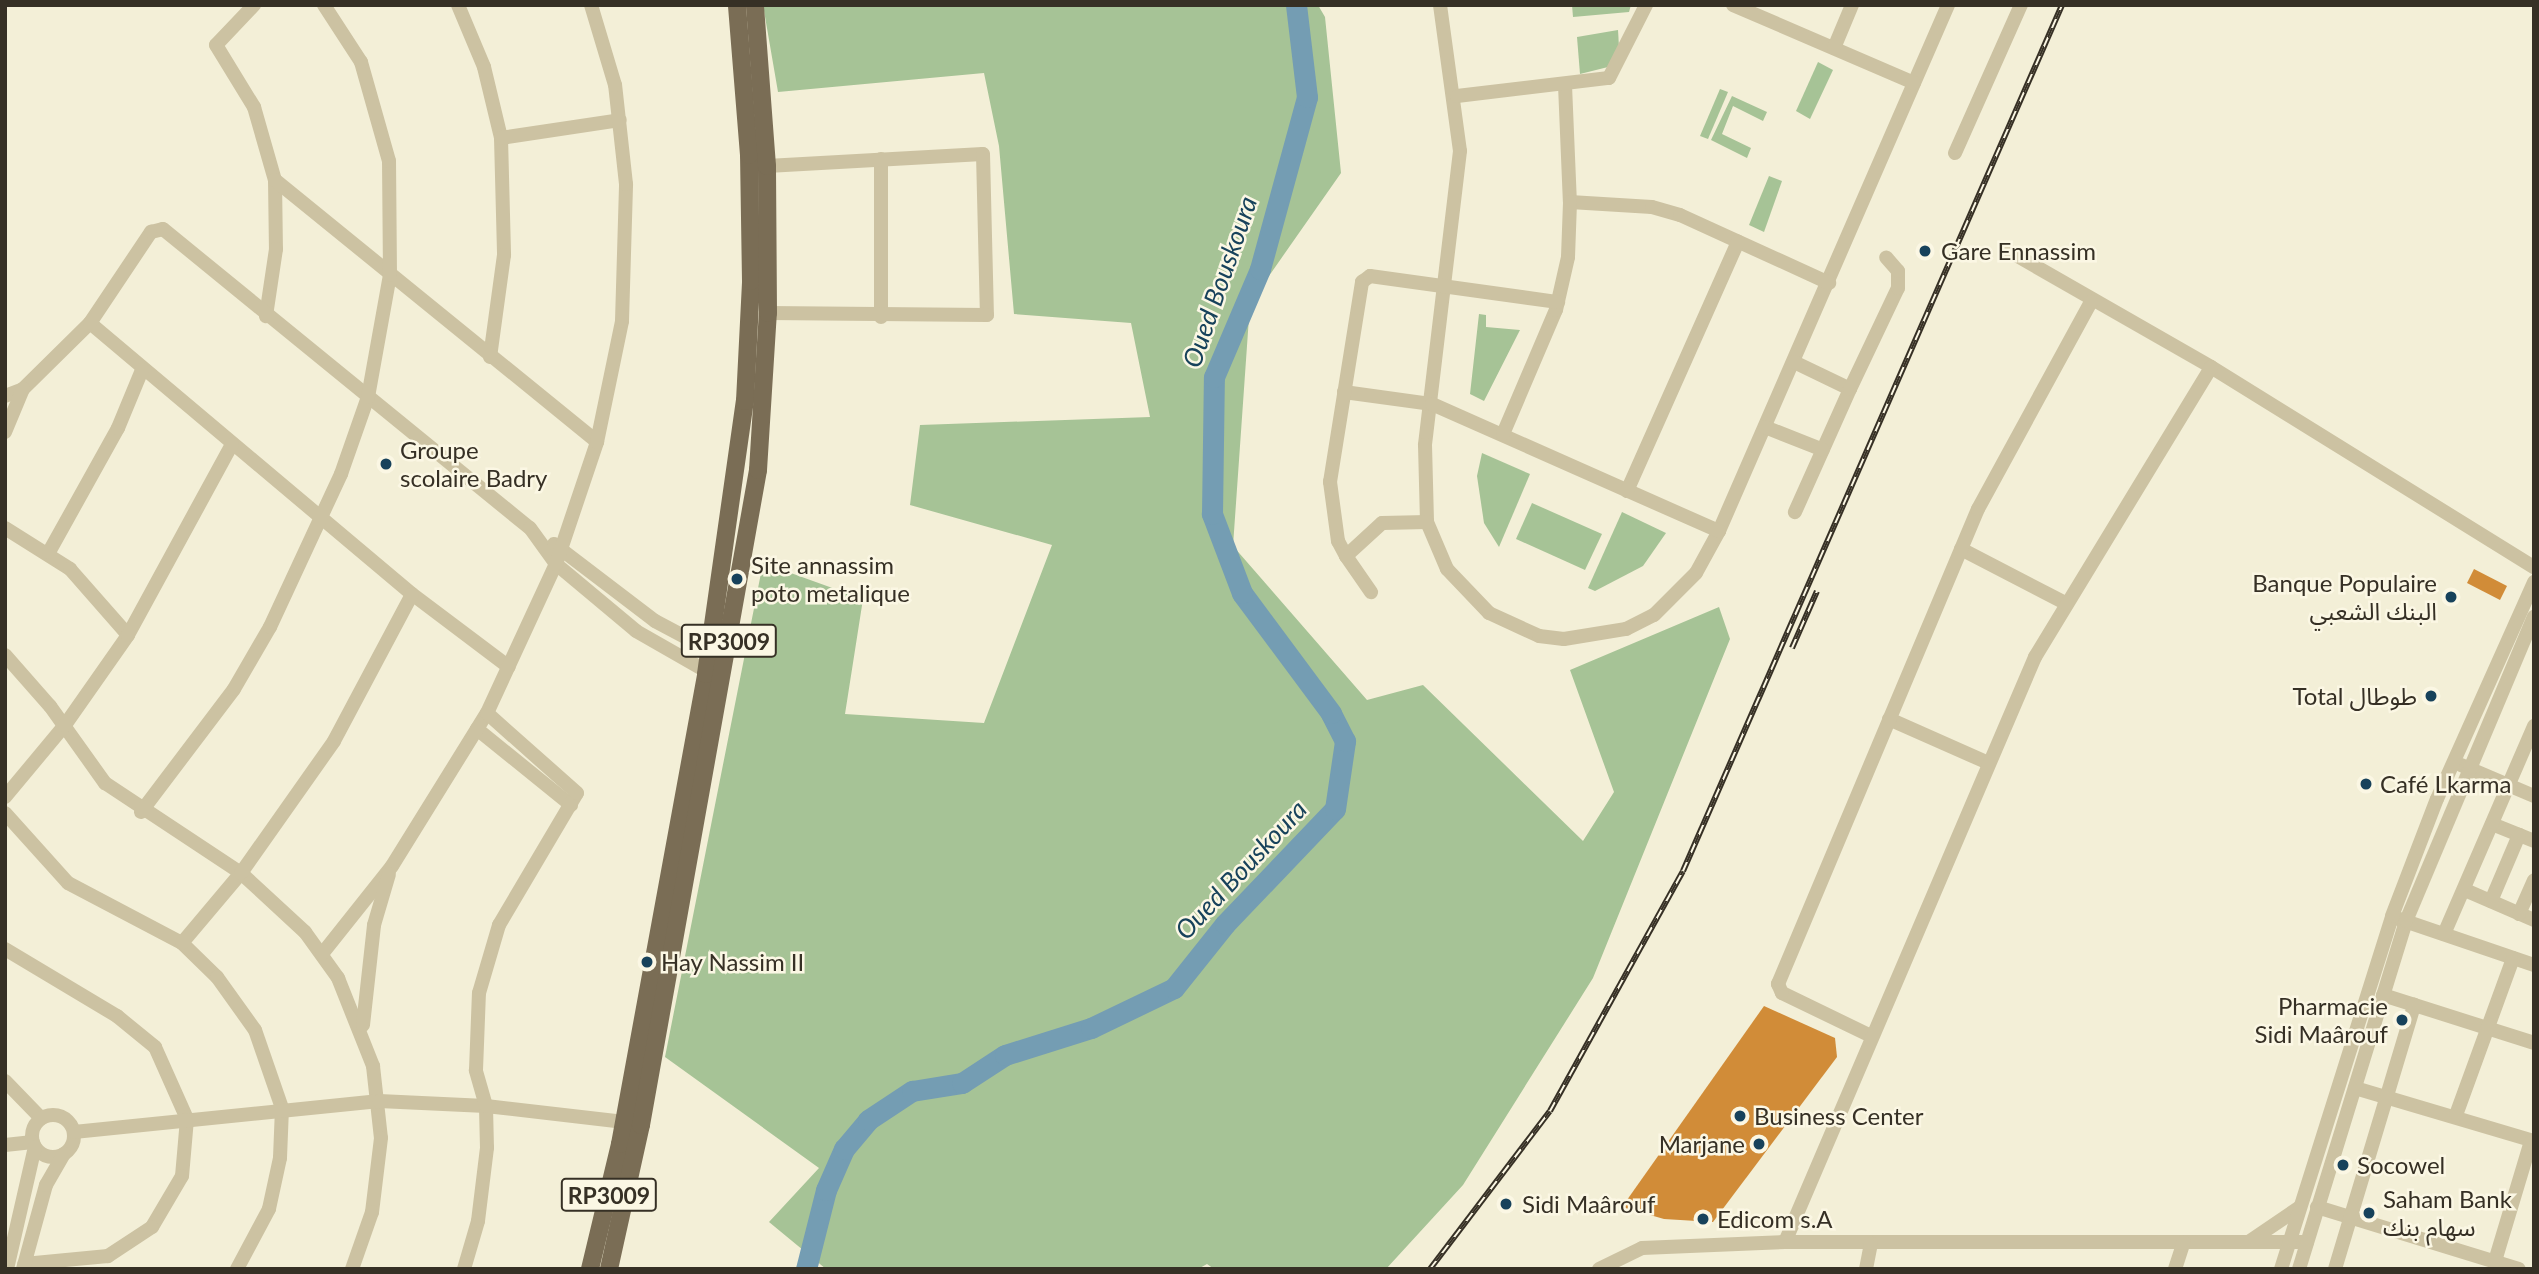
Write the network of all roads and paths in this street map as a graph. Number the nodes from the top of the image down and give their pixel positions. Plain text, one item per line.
1 (254, 5) edge
2 (324, 5) edge
3 (458, 5) edge
4 (591, 5) edge
5 (737, 5) edge
6 (755, 5) edge
7 (1646, 5) edge
8 (1852, 5) edge
9 (1948, 5) edge
10 (2021, 5) edge
11 (1441, 6) edge
12 (1744, 7) edge
13 (1834, 48) junction
14 (1914, 83) junction
15 (1565, 85) junction
16 (1457, 96) junction
17 (620, 120) junction
18 (501, 138) junction
19 (1955, 153) dead end
20 (881, 159) junction
21 (767, 166) junction
22 (275, 180) junction
23 (1570, 202) junction
24 (1738, 242) junction
25 (2007, 250) dead end
26 (1885, 257) dead end
27 (390, 275) junction
28 (1829, 283) junction
29 (1447, 288) junction
30 (1558, 302) junction
31 (2091, 302) junction
32 (768, 313) junction
33 (266, 316) junction
34 (881, 317) junction
35 (90, 323) junction
36 (490, 356) junction
37 (1794, 362) junction
38 (2211, 367) junction
39 (142, 370) junction
40 (23, 389) junction
41 (1850, 389) junction
42 (1344, 392) junction
43 (5, 396) edge
44 (368, 397) junction
45 (1432, 404) junction
46 (1765, 427) junction
47 (5, 432) edge
48 (1503, 434) junction
49 (597, 442) junction
50 (232, 444) junction
51 (1823, 450) junction
52 (1627, 491) junction
53 (1795, 512) dead end
54 (322, 519) junction
55 (1427, 522) junction
56 (5, 528) edge
57 (1719, 531) junction
58 (542, 541) junction
59 (562, 547) junction
60 (1962, 549) junction
61 (49, 552) junction
62 (1346, 556) junction
63 (555, 564) junction
64 (2534, 567) edge
65 (2534, 582) edge
66 (1371, 592) dead end
67 (412, 594) junction
68 (2067, 604) junction
69 (2534, 617) edge
70 (128, 635) junction
71 (718, 655) junction
72 (5, 656) edge
73 (509, 667) junction
74 (714, 676) junction
75 (487, 713) junction
76 (1889, 719) junction
77 (65, 725) junction
78 (2534, 726) edge
79 (477, 729) junction
80 (1986, 762) junction
81 (2454, 762) junction
82 (2468, 768) junction
83 (2508, 785) junction
84 (2534, 796) edge
85 (5, 797) edge
86 (571, 805) junction
87 (141, 812) junction
88 (5, 813) edge
89 (2492, 824) junction
90 (2519, 835) junction
91 (2534, 841) edge
92 (391, 866) junction
93 (241, 873) junction
94 (2534, 880) edge
95 (2465, 890) junction
96 (2491, 901) junction
97 (2519, 914) junction
98 (2399, 919) junction
99 (2534, 920) edge
100 (2444, 934) junction
101 (182, 943) junction
102 (5, 949) edge
103 (322, 954) junction
104 (2513, 958) junction
105 (2534, 965) edge
106 (2383, 995) junction
107 (2414, 1005) junction
108 (2489, 1029) junction
109 (363, 1031) junction
110 (1871, 1036) junction
111 (2534, 1043) edge
112 (5, 1081) edge
113 (2355, 1088) junction
114 (2387, 1096) junction
115 (379, 1101) junction
116 (486, 1106) junction
117 (282, 1108) junction
118 (2456, 1115) junction
119 (41, 1118) junction
120 (187, 1119) junction
121 (633, 1123) junction
122 (75, 1132) junction
123 (2532, 1141) edge
124 (34, 1144) junction
125 (5, 1145) edge
126 (64, 1154) junction
127 (2300, 1207) junction
128 (2318, 1207) junction
129 (2352, 1217) junction
130 (2184, 1241) junction
131 (2250, 1241) junction
132 (1785, 1242) junction
133 (2290, 1242) junction
134 (2307, 1242) junction
135 (1871, 1243) junction
136 (2495, 1261) junction
137 (24, 1266) edge
138 (7, 1269) edge
139 (237, 1269) edge
140 (352, 1269) edge
141 (464, 1269) edge
142 (590, 1269) edge
143 (609, 1269) edge
144 (1599, 1269) edge
145 (1866, 1269) edge
146 (2175, 1269) edge
147 (2281, 1269) edge
148 (2299, 1269) edge
149 (2335, 1269) edge
150 (2519, 1269) edge

1 - 22 street
2 - 27 street
3 - 18 street
4 - 17 street
5 - 71 main road, RP3009
6 - 21 main road, RP3009
7 - 15 street
8 - 13 street
9 - 14 street
10 - 19 street
11 - 16 street
12 - 13 street
13 - 14 street
14 - 28 street
15 - 16 street
15 - 23 street
16 - 29 street
17 - 18 street
17 - 49 street
18 - 36 street
20 - 21 street
20 - 34 street
20 - 34 street
21 - 32 main road, RP3009
22 - 27 street
22 - 33 street
23 - 24 street
23 - 30 street
24 - 28 street
24 - 52 street
25 - 31 street
26 - 41 street
27 - 36 street
27 - 44 street
28 - 37 street
29 - 30 street
29 - 42 street
29 - 45 street
30 - 48 street
31 - 38 street
31 - 60 street
32 - 34 street
32 - 71 main road, RP3009
33 - 35 street
33 - 44 street
35 - 39 street
35 - 40 street
36 - 49 street
37 - 41 street
37 - 46 street
38 - 64 street
38 - 68 street
39 - 50 street
39 - 61 street
40 - 43 street
40 - 47 street
41 - 51 street
42 - 45 street
42 - 62 street
44 - 54 street
44 - 58 street
45 - 48 street
45 - 55 street
46 - 51 street
46 - 57 street
48 - 52 street
49 - 59 street
50 - 54 street
50 - 70 street
51 - 53 street
52 - 57 street
54 - 67 street
54 - 87 street
55 - 57 street
55 - 62 street
56 - 61 street
58 - 59 street
58 - 63 street
59 - 63 street
59 - 71 street
60 - 68 street
60 - 76 street
61 - 70 street
62 - 66 street
63 - 73 street
63 - 74 street
65 - 81 street
67 - 73 street
67 - 93 street
68 - 80 street
69 - 82 street
70 - 77 street
71 - 74 main road, RP3009
72 - 77 street
73 - 75 street
74 - 121 main road, RP3009
75 - 79 street
75 - 86 street
76 - 80 street
76 - 110 street
77 - 85 street
77 - 87 street
78 - 83 street
79 - 86 street
79 - 92 street
80 - 110 street
81 - 82 street
81 - 98 street
82 - 83 street
82 - 98 street
83 - 84 street
83 - 89 street
86 - 116 street
87 - 93 street
88 - 101 street
89 - 90 street
89 - 95 street
90 - 91 street
90 - 96 street
92 - 103 street
92 - 109 street
93 - 101 street
93 - 103 street
94 - 97 street
95 - 96 street
95 - 100 street
96 - 97 street
97 - 99 street
98 - 100 street
98 - 106 street
98 - 127 street
100 - 104 street
101 - 117 street
102 - 120 street
103 - 109 street
104 - 105 street
104 - 108 street
106 - 107 street
106 - 113 street
107 - 108 street
107 - 114 street
108 - 111 street
108 - 118 street
109 - 115 street
110 - 132 street
112 - 119 street
113 - 114 street
113 - 128 street
114 - 118 street
114 - 129 street
115 - 116 street
115 - 117 street
115 - 140 street
116 - 121 street
116 - 141 street
117 - 120 street
117 - 139 street
118 - 123 street
119 - 122 street
119 - 124 street
120 - 122 street
120 - 137 street
121 - 142 main road, RP3009
121 - 143 main road, RP3009
122 - 126 street
123 - 136 street
124 - 125 street
124 - 126 street
124 - 138 street
126 - 137 street
127 - 131 street
127 - 133 street
128 - 129 street
128 - 134 street
129 - 136 street
129 - 149 street
130 - 131 street
130 - 135 street
130 - 146 street
131 - 133 street
132 - 135 street
132 - 144 street
133 - 134 street
133 - 147 street
134 - 148 street
135 - 145 street
136 - 150 street

